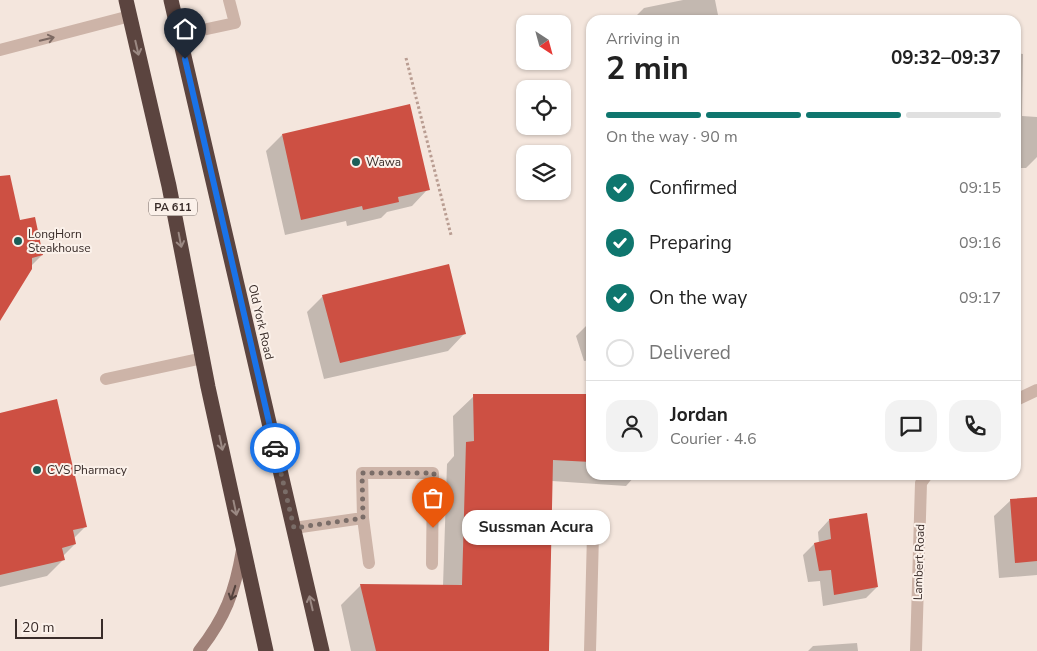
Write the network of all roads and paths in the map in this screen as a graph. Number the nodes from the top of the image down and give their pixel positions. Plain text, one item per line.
1 (126, 0) edge
2 (171, 0) edge
3 (229, 0) edge
4 (130, 16) junction
5 (179, 35) junction
6 (0, 50) edge
7 (406, 58) dead end
8 (451, 235) dead end
9 (203, 358) junction
10 (106, 379) dead end
11 (1037, 390) edge
12 (1021, 398) edge
13 (923, 480) edge
14 (363, 518) junction
15 (294, 528) junction
16 (593, 534) dead end
17 (243, 546) junction
18 (370, 563) dead end
19 (432, 564) dead end
20 (199, 651) edge
21 (266, 651) edge
22 (322, 651) edge
23 (590, 651) edge
24 (916, 651) edge

1 - 4 highway, PA 611
2 - 5 highway, Old York Road
3 - 5 street
6 -> 4 street
4 -> 9 highway, PA 611
5 - 15 highway, Old York Road
7 - 8 path
9 - 10 street
9 -> 17 highway, PA 611
11 - 12 street
13 - 24 street, Lambert Road
14 - 15 street
14 - 18 street
14 - 19 street
22 -> 15 highway, Old York Road
16 - 23 street
17 -> 20 main road
17 - 21 highway, PA 611

